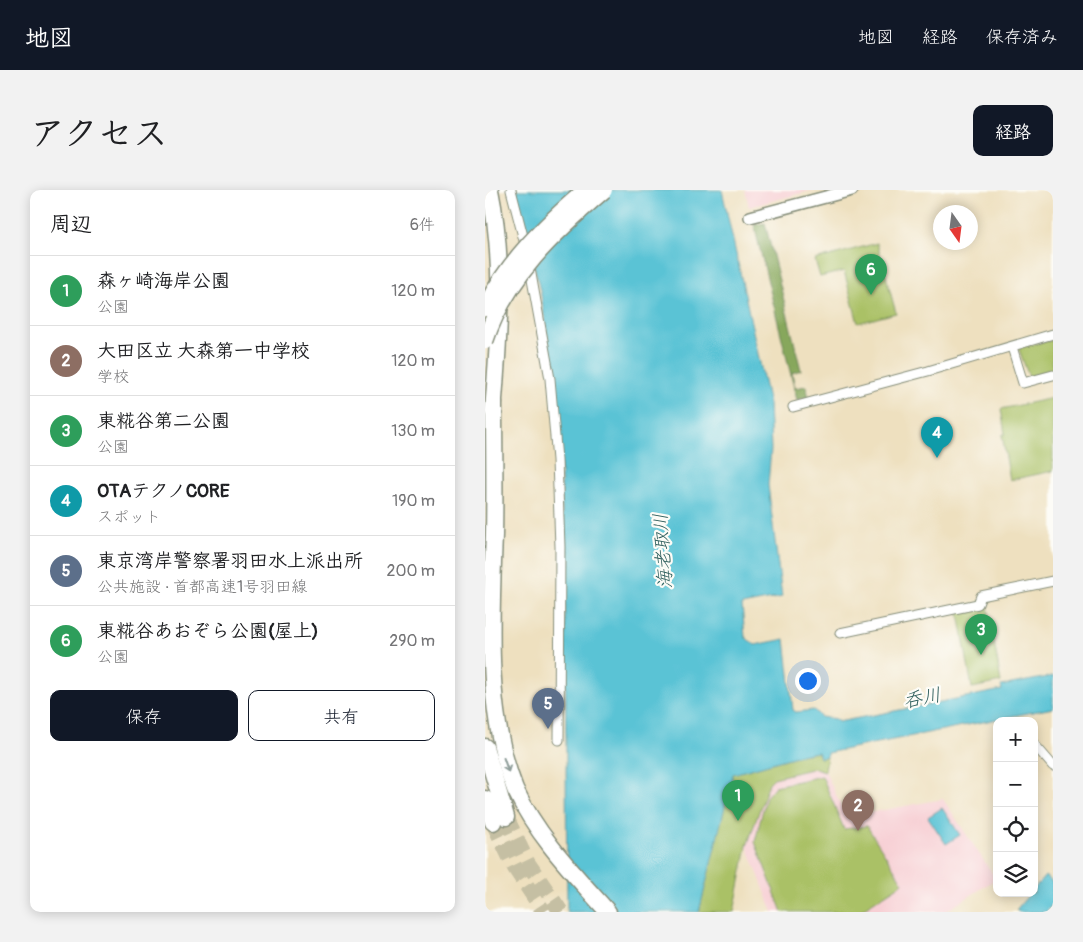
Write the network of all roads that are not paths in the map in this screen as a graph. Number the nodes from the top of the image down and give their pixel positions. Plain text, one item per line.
1 (489, 190) edge
2 (511, 190) edge
3 (586, 190) edge
4 (604, 190) edge
5 (852, 190) edge
6 (750, 217) dead end
7 (485, 308) edge
8 (1053, 334) edge
9 (485, 340) edge
10 (1013, 350) junction
11 (1053, 375) edge
12 (494, 402) junction
13 (793, 407) dead end
14 (485, 502) edge
15 (1053, 581) edge
16 (839, 633) dead end
17 (559, 740) dead end
18 (485, 747) edge
19 (1038, 749) edge
20 (1053, 766) edge
21 (485, 799) edge
22 (608, 912) edge

1 - 12 highway
2 - 17 street
3 - 7 highway, bridge
4 - 9 highway, bridge
5 - 6 street
8 - 10 street
10 - 11 street
10 - 13 street
12 - 14 highway
12 -> 22 highway
15 - 16 street
18 - 21 highway
19 - 20 street

